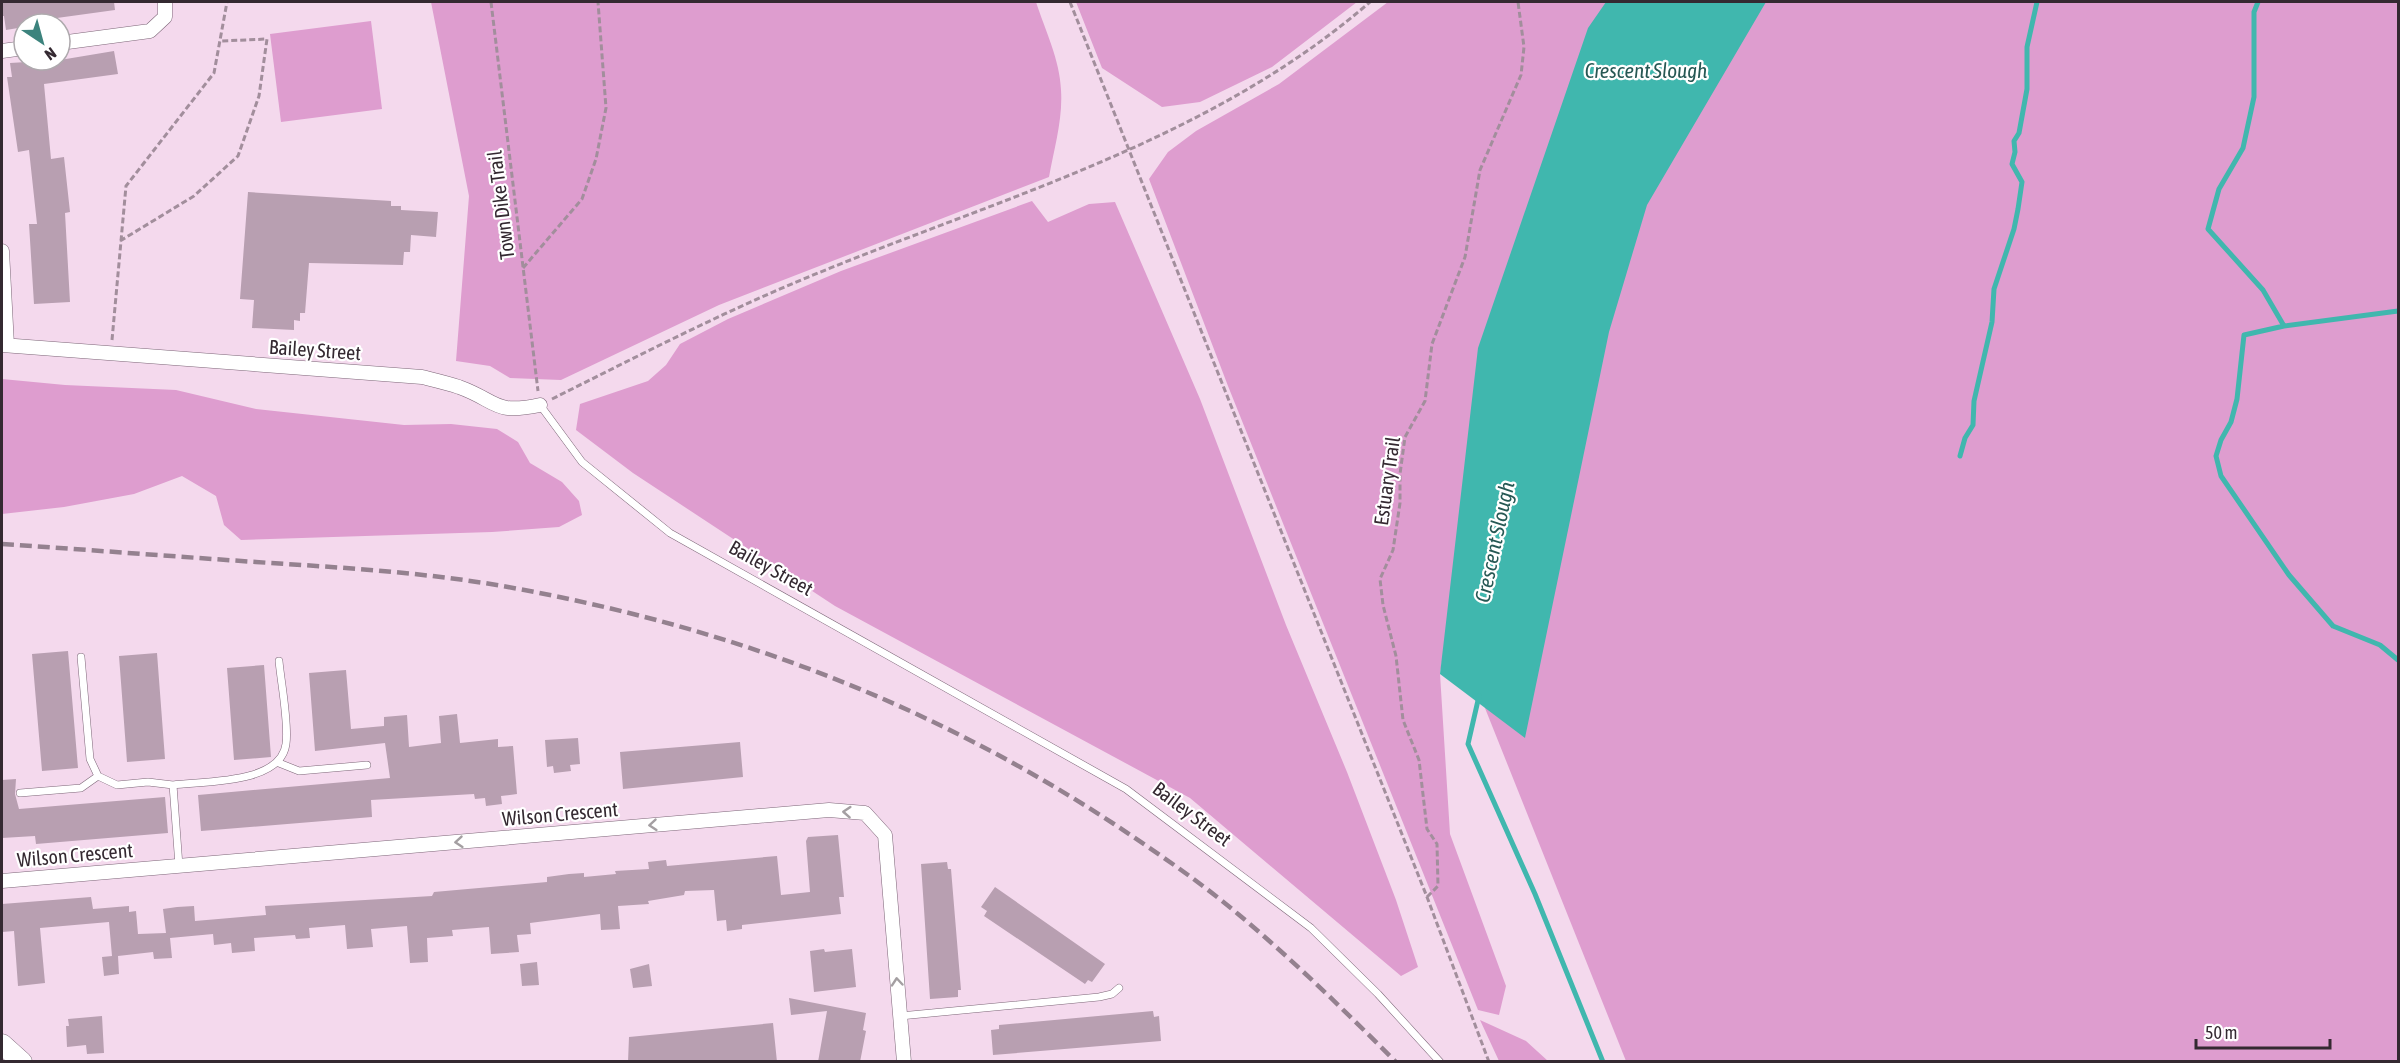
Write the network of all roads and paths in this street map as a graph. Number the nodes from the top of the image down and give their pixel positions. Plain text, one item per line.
1 (165, 2) edge
2 (227, 2) edge
3 (491, 2) edge
4 (598, 2) edge
5 (1070, 2) edge
6 (1370, 2) edge
7 (1518, 2) edge
8 (72, 41) edge
9 (220, 41) junction
10 (1129, 150) junction
11 (120, 241) junction
12 (2, 251) edge
13 (523, 268) junction
14 (4, 304) edge
15 (4, 345) edge
16 (111, 354) junction
17 (540, 405) junction
18 (81, 657) dead end
19 (279, 660) dead end
20 (279, 763) junction
21 (367, 765) dead end
22 (98, 776) junction
23 (173, 785) junction
24 (20, 793) dead end
25 (179, 866) junction
26 (2, 881) edge
27 (1427, 897) junction
28 (1119, 988) dead end
29 (900, 1016) junction
30 (2, 1044) edge
31 (22, 1062) edge
32 (904, 1062) edge
33 (1440, 1062) edge
34 (1489, 1062) edge

1 - 8 street
2 - 9 path
3 - 13 path, Town Dike Trail
4 - 13 path
5 - 10 path
6 - 10 path
7 - 27 path, Estuary Trail
9 - 11 path
9 - 11 path
10 - 17 path
10 - 27 path
11 - 16 path
12 - 14 street
13 - 17 path, Town Dike Trail
14 - 15 street
15 - 16 street, Bailey Street
16 - 17 street, Bailey Street
17 - 33 lane, Bailey Street
18 - 22 lane
19 - 20 lane
20 - 21 lane
20 - 23 lane
22 - 23 lane
22 - 24 lane
23 - 25 lane
25 - 26 street, Wilson Crescent
29 -> 25 street, Wilson Crescent
27 - 34 path
28 - 29 lane
29 - 32 street, Wilson Crescent
30 - 31 street

